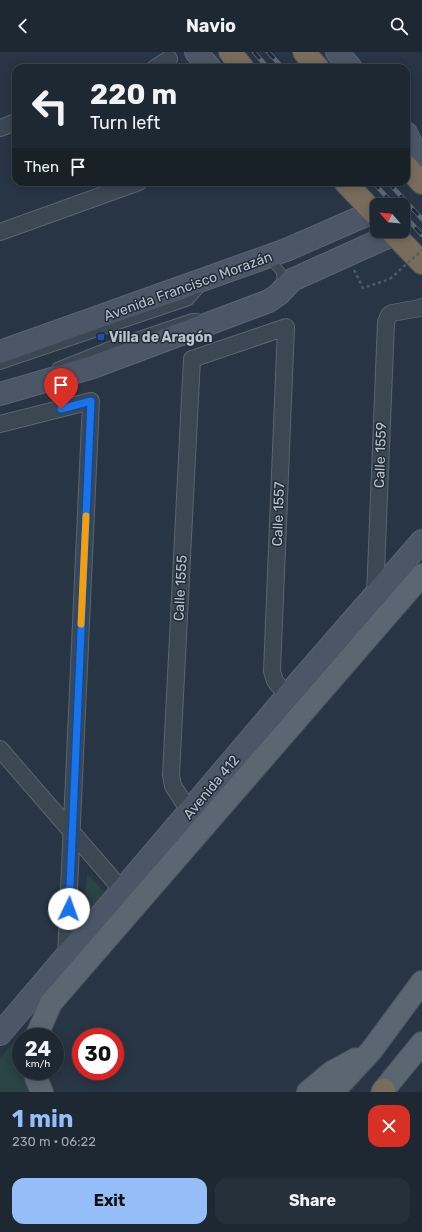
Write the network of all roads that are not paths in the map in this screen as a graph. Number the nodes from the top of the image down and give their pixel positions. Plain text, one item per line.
1 (196, 52) edge
2 (230, 52) edge
3 (304, 52) edge
4 (337, 52) edge
5 (169, 59) dead end
6 (161, 64) edge
7 (206, 64) edge
8 (240, 64) edge
9 (314, 64) edge
10 (348, 64) edge
11 (410, 140) edge
12 (410, 170) edge
13 (422, 174) edge
14 (422, 183) edge
15 (128, 186) edge
16 (349, 186) edge
17 (370, 209) edge
18 (370, 216) edge
19 (0, 232) edge
20 (382, 238) edge
21 (398, 238) edge
22 (286, 250) junction
23 (257, 260) junction
24 (422, 263) edge
25 (207, 279) junction
26 (292, 280) junction
27 (269, 301) junction
28 (422, 307) edge
29 (211, 323) junction
30 (286, 327) joint
31 (0, 352) edge
32 (0, 365) edge
33 (49, 370) dead end
34 (35, 375) dead end
35 (0, 389) edge
36 (0, 394) edge
37 (0, 424) edge
38 (422, 541) edge
39 (422, 575) edge
40 (375, 596) junction
41 (287, 696) junction
42 (0, 748) edge
43 (190, 812) junction
44 (72, 831) junction
45 (122, 890) junction
46 (66, 956) junction
47 (422, 982) edge
48 (40, 1028) edge
49 (0, 1034) edge
50 (422, 1043) edge
51 (371, 1051) junction
52 (37, 1080) edge
53 (383, 1091) edge
54 (42, 1092) edge
55 (308, 1092) edge
56 (334, 1092) edge

1 - 7 street
2 - 8 highway
3 - 9 highway
4 - 10 street
5 - 6 street
11 - 13 street
12 - 14 highway
15 - 19 street
16 - 17 highway
18 - 22 street, Avenida Francisco Morazán
20 - 26 street
21 - 24 highway
22 - 23 street, Avenida Francisco Morazán
22 - 26 street
23 - 25 street, Avenida Francisco Morazán
23 - 27 lane
25 - 31 street, Avenida Francisco Morazán
25 - 32 lane
26 - 27 street
27 - 29 street
28 - 40 street, Calle 1559
29 - 33 lane
29 - 36 street
30 - 41 street, Calle 1557
30 - 43 street, Calle 1555
34 - 35 lane
37 - 44 street
38 - 40 street, Avenida 412
39 - 48 main road
40 - 41 street, Avenida 412
41 - 43 street, Avenida 412
42 - 44 street
43 - 45 street, Avenida 412
44 - 45 street
44 - 46 street
45 - 46 street, Avenida 412
46 - 49 street, Avenida 412
47 - 51 main road
50 - 53 main road
51 - 55 main road
51 - 56 main road
52 - 54 main road

